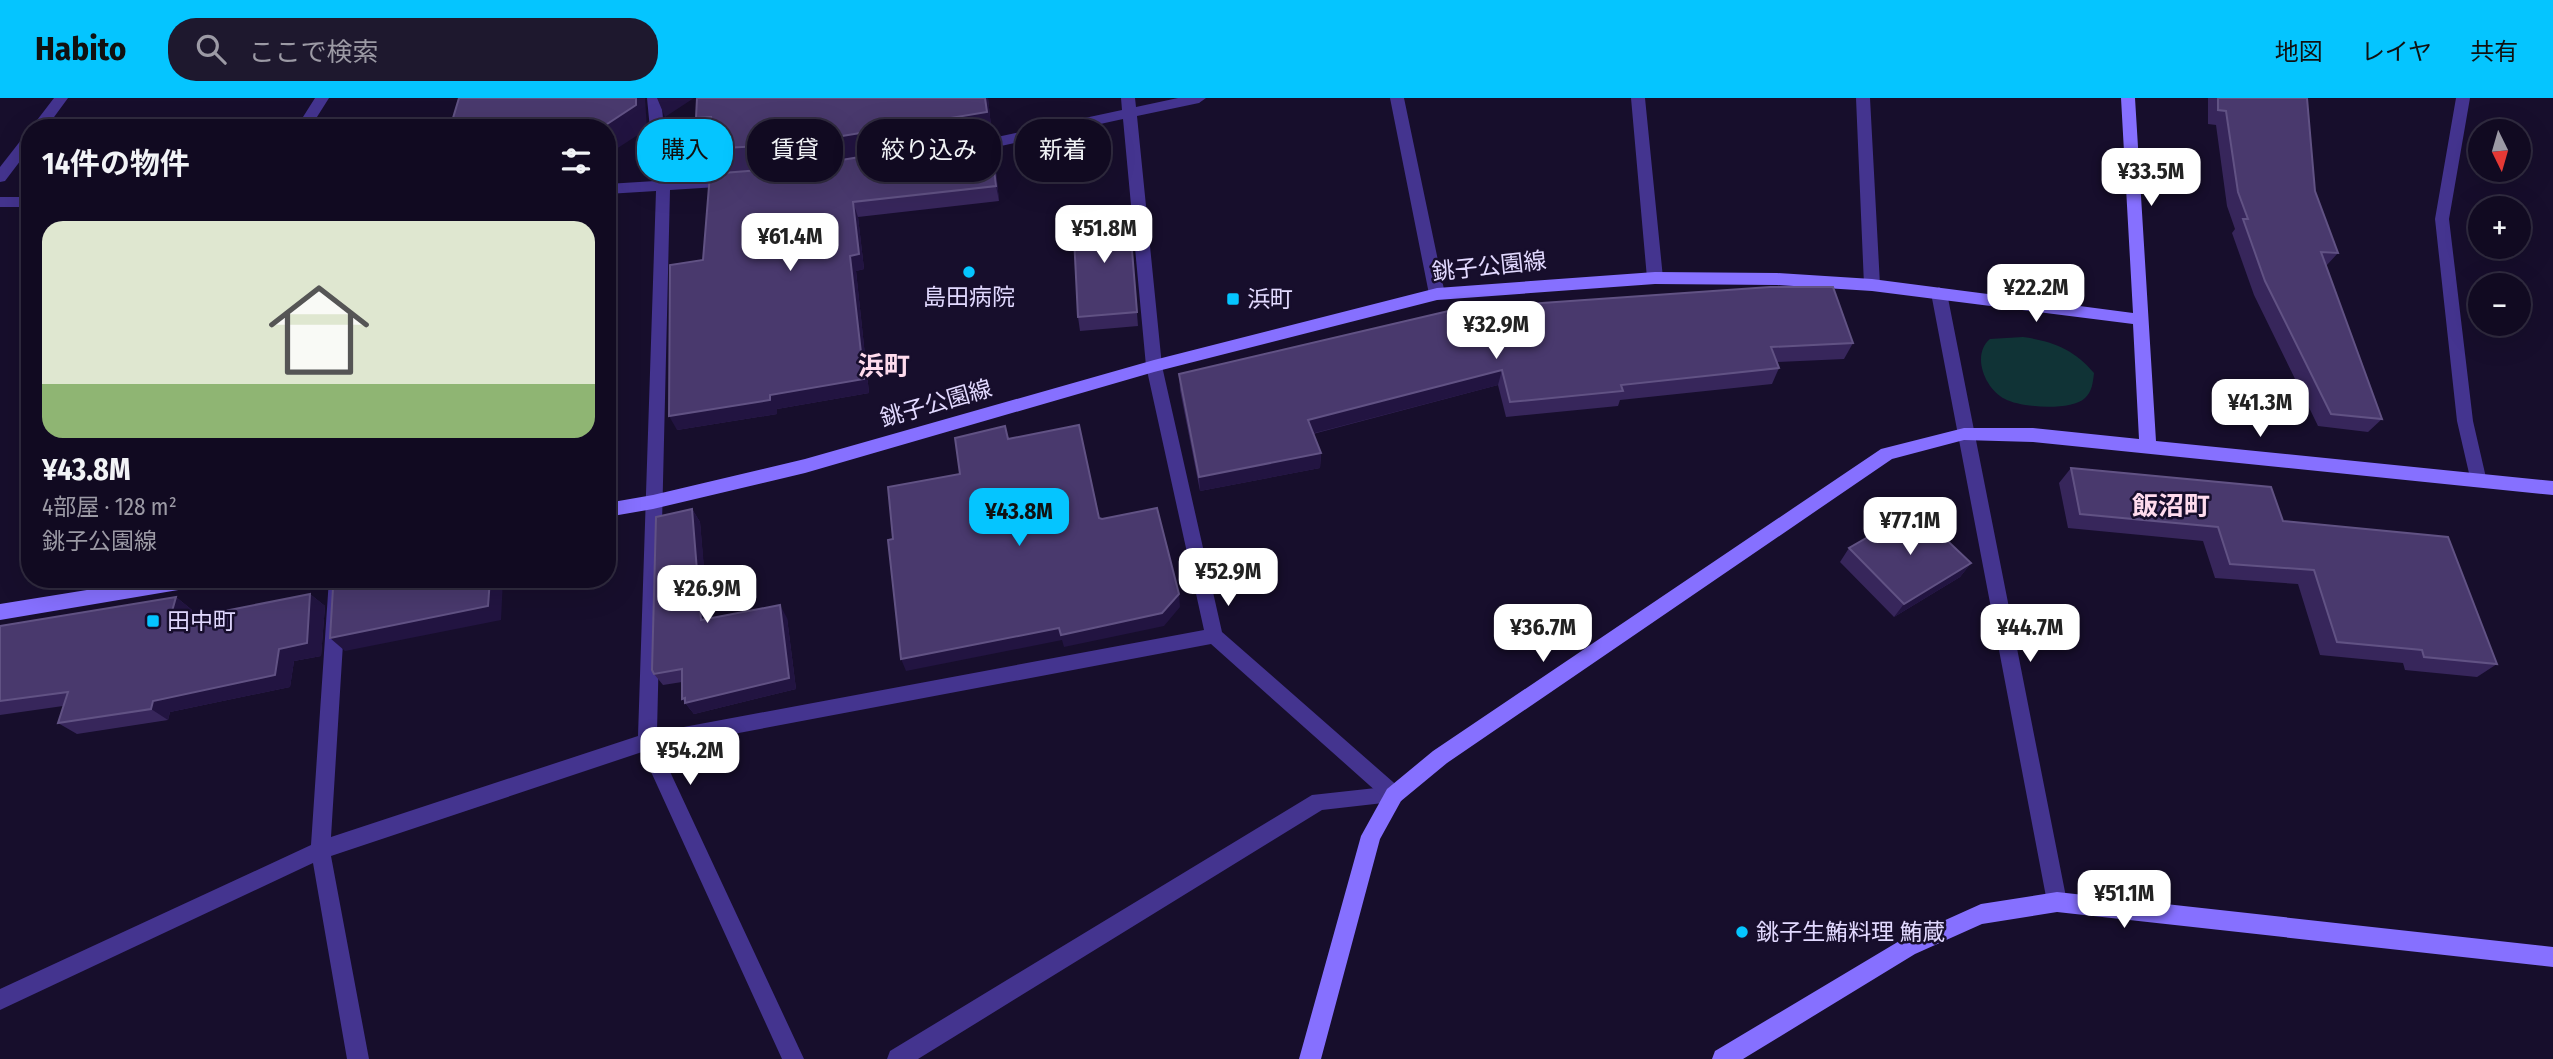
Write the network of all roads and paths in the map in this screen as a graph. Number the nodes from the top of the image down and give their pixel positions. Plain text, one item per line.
1 (61, 98) edge
2 (321, 98) edge
3 (654, 98) edge
4 (1199, 98) edge
5 (1396, 98) edge
6 (1638, 98) edge
7 (1863, 98) edge
8 (2128, 98) edge
9 (2463, 98) edge
10 (1129, 106) edge
11 (45, 119) edge
12 (308, 119) edge
13 (1001, 138) edge
14 (21, 150) edge
15 (0, 177) edge
16 (747, 179) edge
17 (663, 187) junction
18 (616, 189) edge
19 (0, 202) edge
20 (21, 202) edge
21 (1655, 278) junction
22 (1872, 285) junction
23 (1939, 293) junction
24 (1437, 294) junction
25 (2138, 319) junction
26 (1154, 366) junction
27 (1964, 434) junction
28 (2148, 446) junction
29 (2479, 482) junction
30 (2553, 488) edge
31 (653, 502) junction
32 (616, 508) edge
33 (147, 588) edge
34 (337, 588) edge
35 (0, 612) edge
36 (1214, 636) junction
37 (647, 742) junction
38 (1394, 795) junction
39 (320, 850) junction
40 (2057, 902) junction
41 (2553, 957) edge
42 (0, 1000) edge
43 (358, 1059) edge
44 (793, 1059) edge
45 (898, 1059) edge
46 (1310, 1059) edge
47 (1723, 1059) edge

1 - 11 street
2 - 12 street
3 - 17 street
4 - 10 street
5 - 24 street
6 - 21 street
7 - 22 street
8 - 25 street
9 - 29 street
10 - 13 street
10 - 26 street
14 - 15 street
16 - 17 street
17 - 18 street
17 - 31 street
19 - 20 street
21 - 22 street, 銚子公園線
21 - 24 street, 銚子公園線
22 - 23 street, 銚子公園線
23 - 25 street, 銚子公園線
23 - 27 street
24 - 26 street, 銚子公園線
25 - 28 street
26 - 31 street, 銚子公園線
26 - 36 street
27 - 28 street
27 - 38 street
27 - 40 street
28 - 29 street
29 - 30 street
31 - 32 street, 銚子公園線
31 - 37 street
33 - 35 street
34 - 39 street
36 - 37 street
36 - 38 street
37 - 39 street
37 - 44 street
38 - 45 street
38 - 46 street
39 - 42 street
39 - 43 street
40 - 41 street
40 - 47 street

